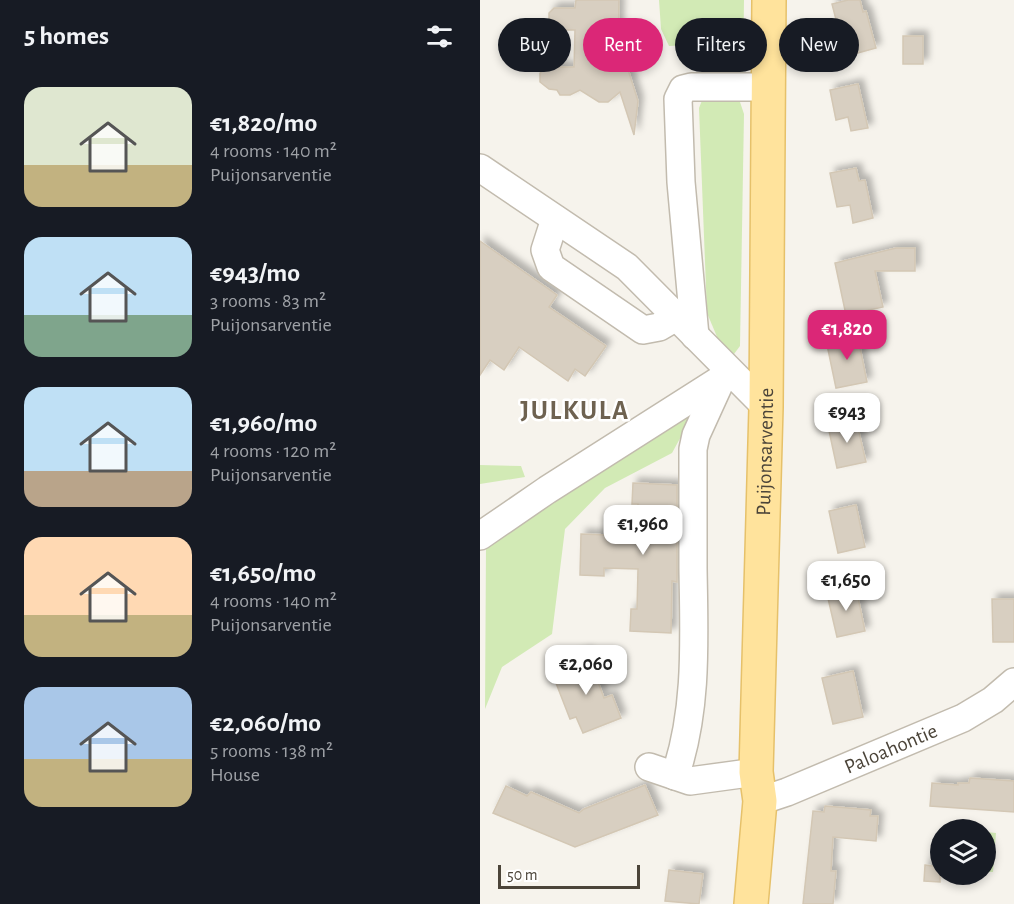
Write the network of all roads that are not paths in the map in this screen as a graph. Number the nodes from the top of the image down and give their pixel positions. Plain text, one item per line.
1 (769, 0) edge
2 (768, 87) junction
3 (480, 168) edge
4 (555, 219) junction
5 (676, 316) junction
6 (695, 336) junction
7 (727, 375) junction
8 (766, 407) junction
9 (480, 536) edge
10 (1014, 682) edge
11 (649, 767) dead end
12 (675, 776) junction
13 (758, 786) junction
14 (751, 904) edge

1 - 2 main road, Puijonsarventie
2 - 6 street
2 - 8 main road, Puijonsarventie
3 - 4 street
4 - 5 street
4 - 5 street
5 - 6 street
6 - 7 street
7 - 8 street
7 - 9 street
7 - 12 street
8 - 13 main road, Puijonsarventie
10 - 13 street, Paloahontie
11 - 12 street, Paloahontie
12 - 13 street, Paloahontie
13 - 14 main road, Puijonsarventie

